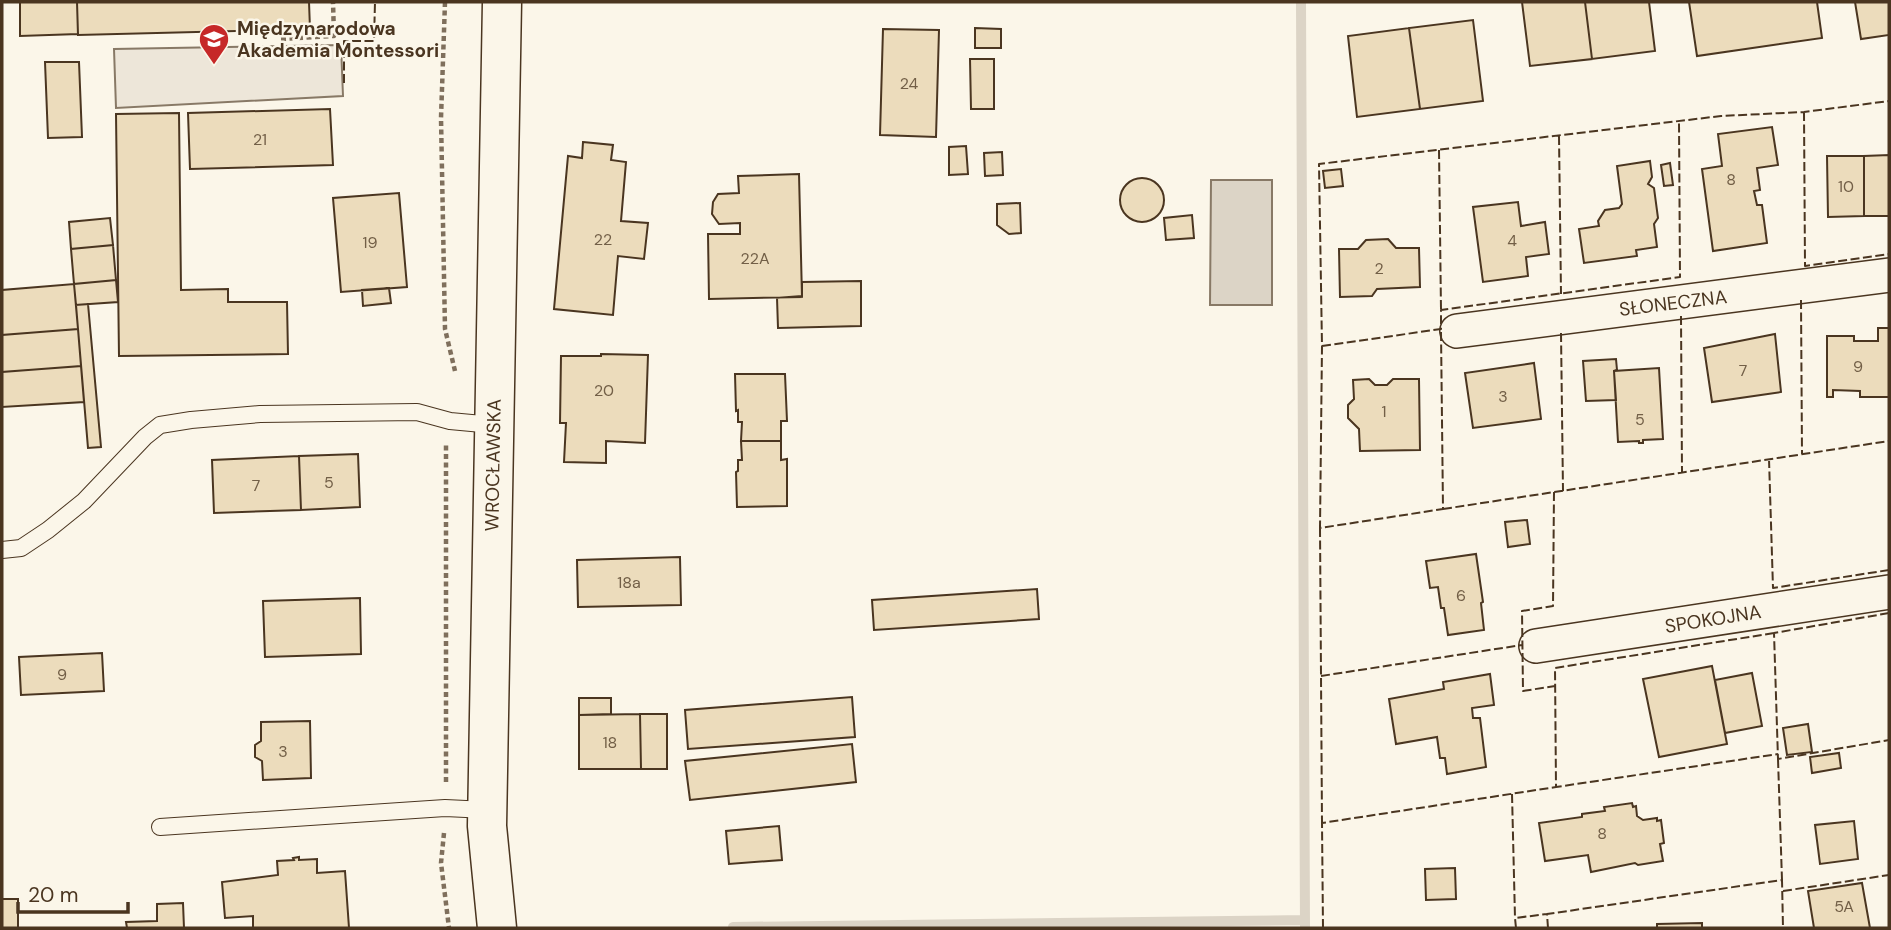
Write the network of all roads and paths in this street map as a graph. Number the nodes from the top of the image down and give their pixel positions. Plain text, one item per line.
1 (333, 2) edge
2 (445, 2) edge
3 (502, 2) edge
4 (281, 39) dead end
5 (1889, 275) edge
6 (1457, 331) dead end
7 (450, 421) junction
8 (493, 425) junction
9 (2, 550) edge
10 (1889, 592) edge
11 (1536, 646) dead end
12 (445, 808) junction
13 (487, 810) junction
14 (160, 827) dead end
15 (449, 928) edge
16 (497, 928) edge

1 - 4 path
2 - 7 path
3 - 8 street, WROCŁAWSKA
5 - 6 street, SŁONECZNA
7 - 8 lane
7 - 9 lane
7 - 12 path
8 - 13 street, WROCŁAWSKA
10 - 11 street, SPOKOJNA
12 - 13 lane
12 - 14 lane
12 - 15 path
13 - 16 street, WROCŁAWSKA

